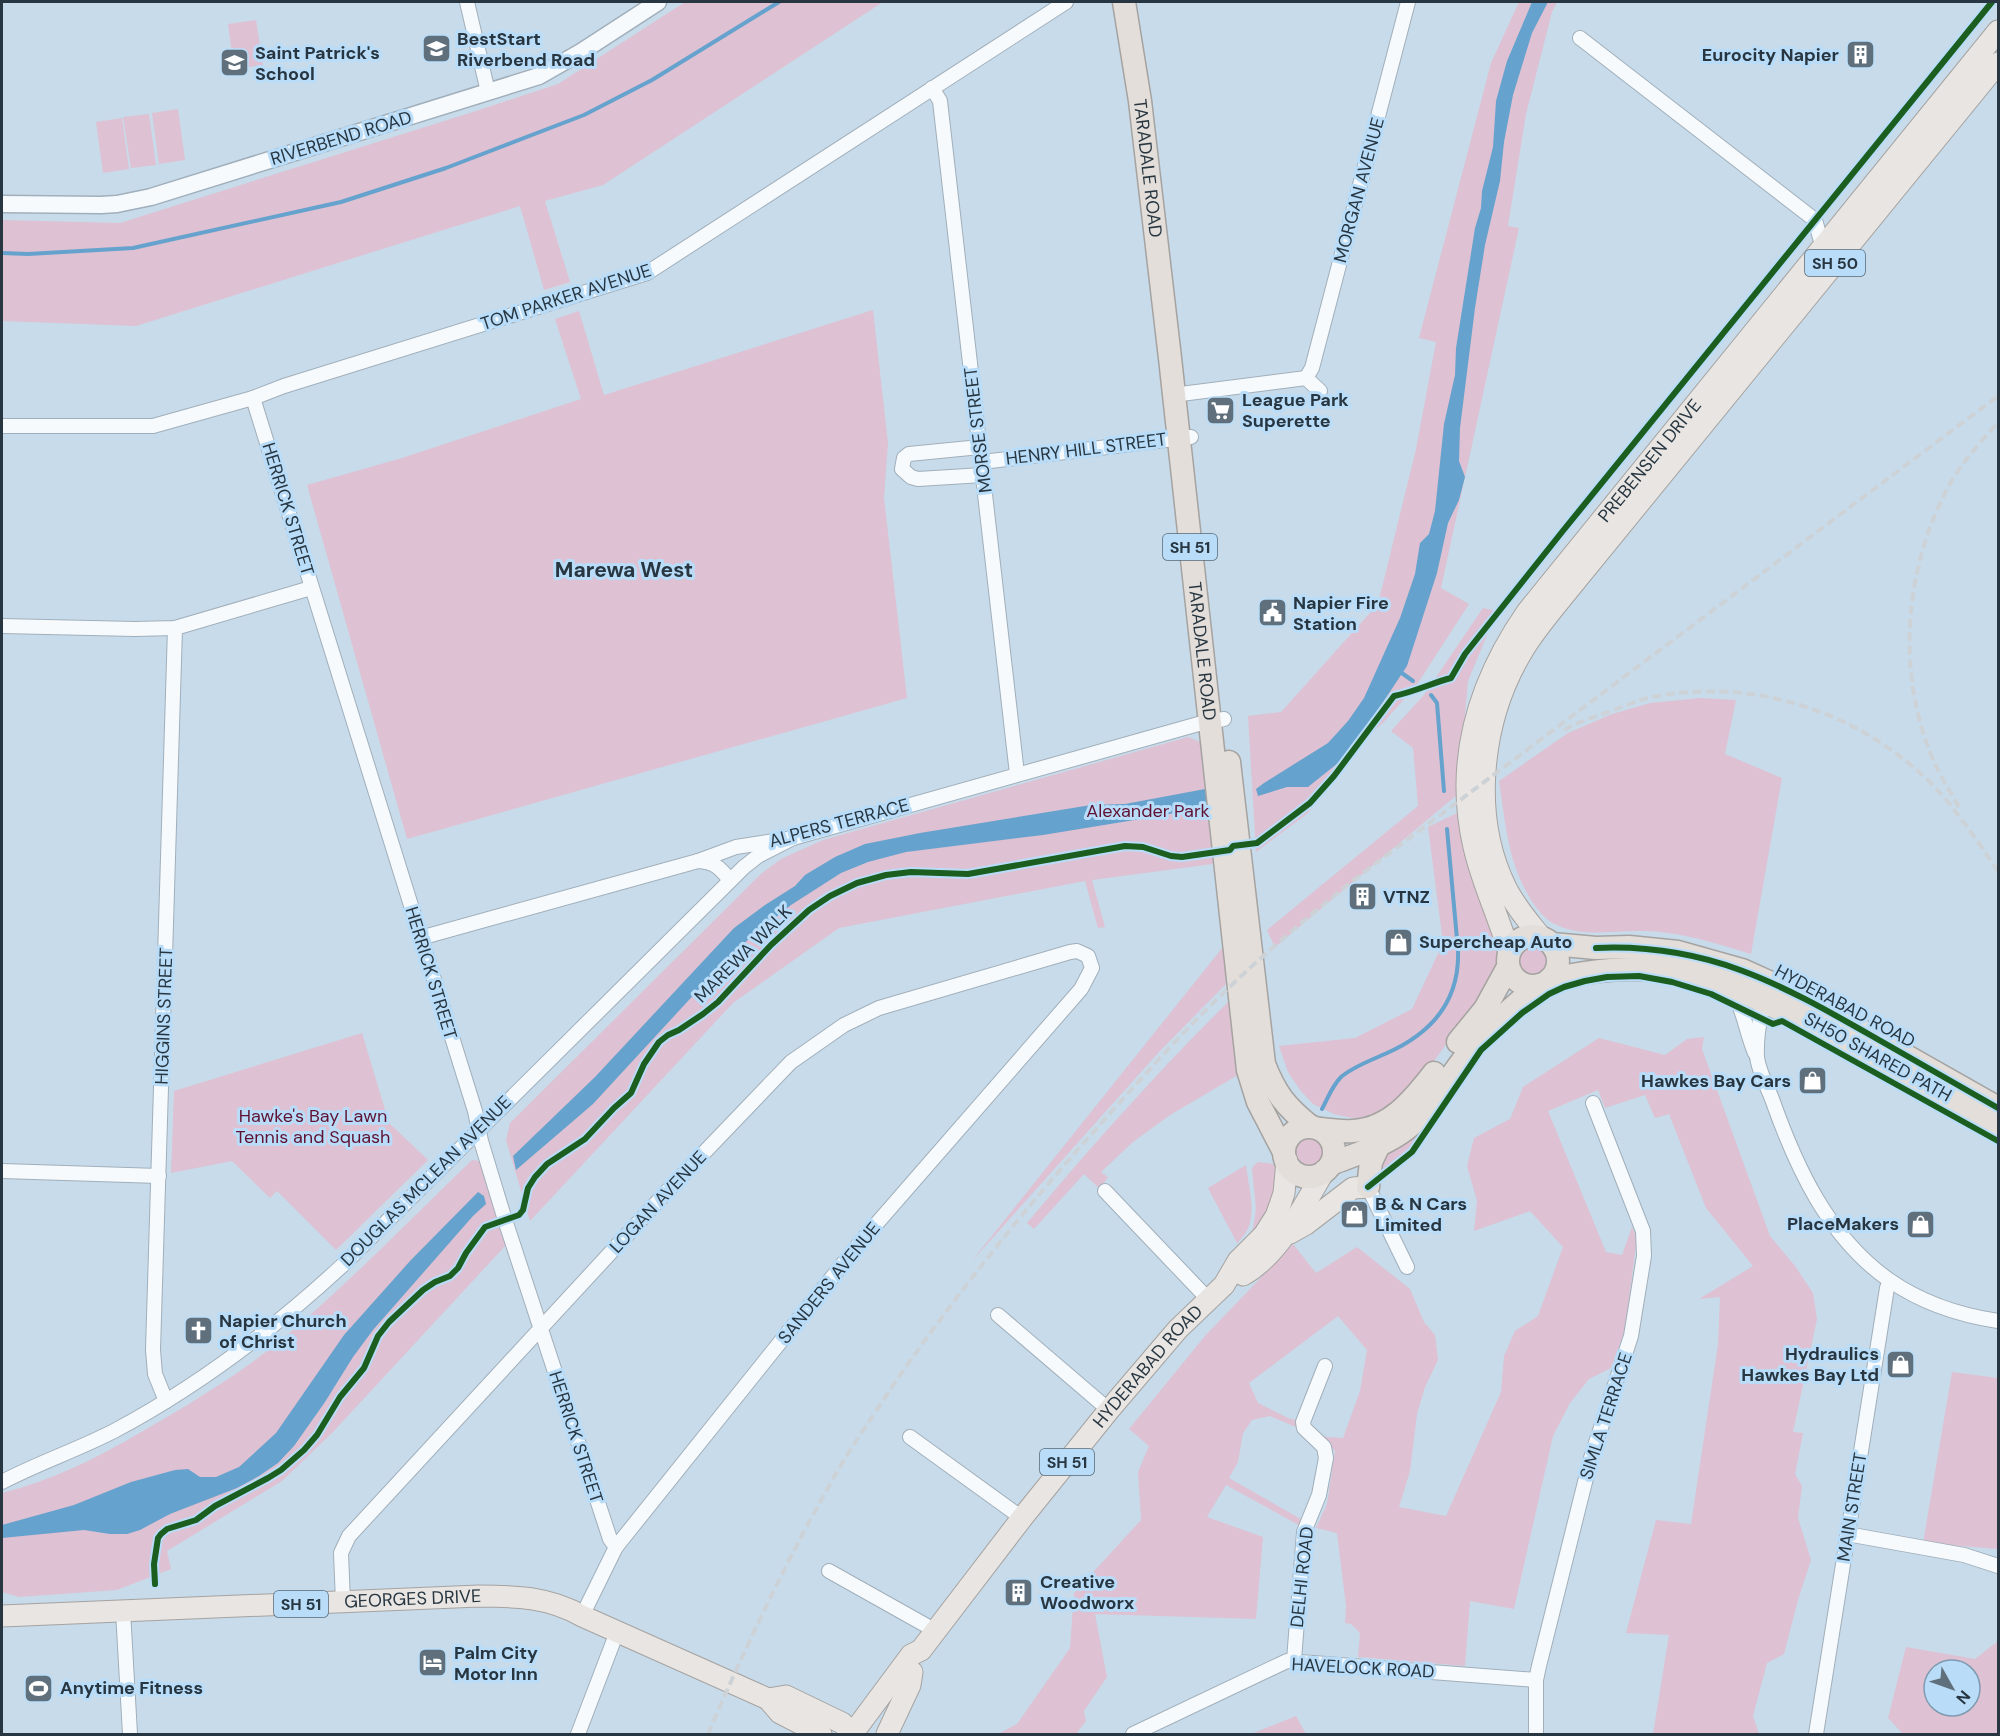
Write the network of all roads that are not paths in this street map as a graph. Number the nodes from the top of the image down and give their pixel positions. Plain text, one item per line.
1 (467, 2) edge
2 (658, 2) edge
3 (1066, 2) edge
4 (1124, 2) edge
5 (1138, 2) edge
6 (1408, 2) edge
7 (1998, 31) edge
8 (1580, 38) dead end
9 (1998, 63) edge
10 (932, 88) junction
11 (488, 92) junction
12 (2, 204) edge
13 (1847, 218) junction
14 (1815, 220) junction
15 (1822, 248) junction
16 (1306, 378) junction
17 (1320, 391) dead end
18 (1180, 395) junction
19 (253, 398) junction
20 (2, 426) edge
21 (1185, 438) junction
22 (980, 447) junction
23 (982, 469) junction
24 (311, 588) junction
25 (2, 626) edge
26 (175, 628) junction
27 (1217, 720) junction
28 (1017, 774) junction
29 (793, 838) junction
30 (698, 861) junction
31 (730, 880) junction
32 (420, 938) junction
33 (1546, 940) junction
34 (1509, 960) junction
35 (1092, 963) joint
36 (1544, 982) junction
37 (1732, 989) junction
38 (1767, 991) junction
39 (1757, 1058) junction
40 (1593, 1103) dead end
41 (1998, 1108) edge
42 (1315, 1128) junction
43 (478, 1129) junction
44 (1998, 1130) edge
45 (1379, 1145) junction
46 (1285, 1156) junction
47 (1328, 1167) junction
48 (2, 1172) edge
49 (159, 1176) junction
50 (1368, 1186) junction
51 (1105, 1191) dead end
52 (1282, 1238) junction
53 (1407, 1267) dead end
54 (1890, 1281) junction
55 (1224, 1285) junction
56 (1208, 1299) junction
57 (998, 1315) dead end
58 (1998, 1321) edge
59 (540, 1329) junction
60 (1325, 1365) dead end
61 (166, 1401) junction
62 (1109, 1410) junction
63 (910, 1437) dead end
64 (21, 1472) junction
65 (2, 1475) edge
66 (2, 1482) edge
67 (1022, 1518) junction
68 (1847, 1534) junction
69 (616, 1547) junction
70 (1998, 1566) edge
71 (829, 1571) dead end
72 (343, 1602) junction
73 (123, 1611) junction
74 (2, 1616) edge
75 (582, 1616) junction
76 (936, 1631) junction
77 (618, 1632) junction
78 (921, 1650) junction
79 (1294, 1660) junction
80 (912, 1672) junction
81 (1536, 1680) junction
82 (768, 1699) junction
83 (861, 1733) edge
84 (130, 1734) edge
85 (578, 1734) edge
86 (821, 1734) edge
87 (887, 1734) edge
88 (1134, 1734) edge
89 (1536, 1734) edge
90 (1816, 1734) edge

1 - 11 street
2 - 11 street, RIVERBEND ROAD
3 - 10 street, TOM PARKER AVENUE
4 - 18 highway, TARADALE ROAD / SH 51
5 - 18 highway, TARADALE ROAD / SH 51
6 - 16 street, MORGAN AVENUE
7 - 13 main road, PREBENSEN DRIVE / SH 50
8 - 14 street
9 - 33 main road, PREBENSEN DRIVE / SH 50
10 - 19 street, TOM PARKER AVENUE
10 - 22 street, MORSE STREET
11 - 12 street, RIVERBEND ROAD
13 - 14 street
13 - 15 main road, PREBENSEN DRIVE / SH 50
14 - 15 street
15 - 34 main road, PREBENSEN DRIVE / SH 50
16 - 17 street
16 - 18 street
18 - 21 highway, TARADALE ROAD / SH 51
19 - 20 street, TOM PARKER AVENUE
19 - 24 street, HERRICK STREET
21 - 23 street, HENRY HILL STREET
21 - 27 highway, TARADALE ROAD / SH 51
22 - 23 street, MORSE STREET
22 - 23 street, HENRY HILL STREET
23 - 28 street, MORSE STREET
24 - 26 street
24 - 32 street, HERRICK STREET
25 - 26 street
26 - 49 street, HIGGINS STREET
27 - 28 street, ALPERS TERRACE
27 - 42 highway, TARADALE ROAD / SH 51
27 - 46 highway, TARADALE ROAD / SH 51
28 - 29 street, ALPERS TERRACE
29 - 30 street, ALPERS TERRACE
29 - 31 street, DOUGLAS MCLEAN AVENUE
30 - 31 street
30 - 32 street, ALPERS TERRACE
31 - 43 street, DOUGLAS MCLEAN AVENUE
32 - 43 street, HERRICK STREET
33 - 34 highway
33 - 36 highway
33 - 38 highway, HYDERABAD ROAD
34 - 36 highway
34 - 42 highway
35 - 59 street, LOGAN AVENUE
35 - 69 street, SANDERS AVENUE
36 - 37 highway, HYDERABAD ROAD
36 - 45 highway, HYDERABAD ROAD
37 - 38 highway, HYDERABAD ROAD
37 - 39 street
38 - 39 street
38 - 41 highway, HYDERABAD ROAD
38 - 44 highway, HYDERABAD ROAD
39 - 54 street
40 - 81 street, SIMLA TERRACE
42 - 46 highway
42 - 47 highway, SH 51
43 - 59 street, HERRICK STREET
43 - 61 street, DOUGLAS MCLEAN AVENUE
45 - 47 highway, HYDERABAD ROAD
45 - 50 highway
46 - 47 highway
46 - 55 main road, HYDERABAD ROAD / SH 51
47 - 52 main road, HYDERABAD ROAD / SH 51
48 - 49 street
49 - 61 street, HIGGINS STREET
50 - 52 main road
50 - 53 street
51 - 56 street
52 - 55 main road, HYDERABAD ROAD / SH 51
54 - 58 street
54 - 68 street, MAIN STREET
55 - 56 main road, HYDERABAD ROAD / SH 51
56 - 62 main road, HYDERABAD ROAD / SH 51
57 - 62 street
59 - 69 street, HERRICK STREET
59 - 72 street, LOGAN AVENUE
60 - 79 street, DELHI ROAD
61 - 64 street, DOUGLAS MCLEAN AVENUE
62 - 67 main road, HYDERABAD ROAD / SH 51
63 - 67 street
64 - 65 street, DOUGLAS MCLEAN AVENUE
64 - 66 street, DOUGLAS MCLEAN AVENUE
67 - 76 main road, HYDERABAD ROAD / SH 51
68 - 70 street
68 - 90 street, MAIN STREET
69 - 75 street, SANDERS AVENUE
71 - 76 street
72 - 73 main road, GEORGES DRIVE / SH 51
72 - 75 main road, GEORGES DRIVE / SH 51
73 - 74 main road, GEORGES DRIVE / SH 51
73 - 84 street
75 - 77 main road, GEORGES DRIVE / SH 51
76 - 78 main road, HYDERABAD ROAD / SH 51
77 - 82 main road, GEORGES DRIVE / SH 51
77 - 85 street
78 - 80 main road, HYDERABAD ROAD / SH 51
78 - 83 main road, HYDERABAD ROAD / SH 51
79 - 81 street, HAVELOCK ROAD
79 - 88 street, HAVELOCK ROAD
80 - 83 main road, HYDERABAD ROAD / SH 51
80 - 87 main road
81 - 89 street, SIMLA TERRACE
82 - 83 main road, GEORGES DRIVE / SH 51
82 - 86 main road, GEORGES DRIVE / SH 51

